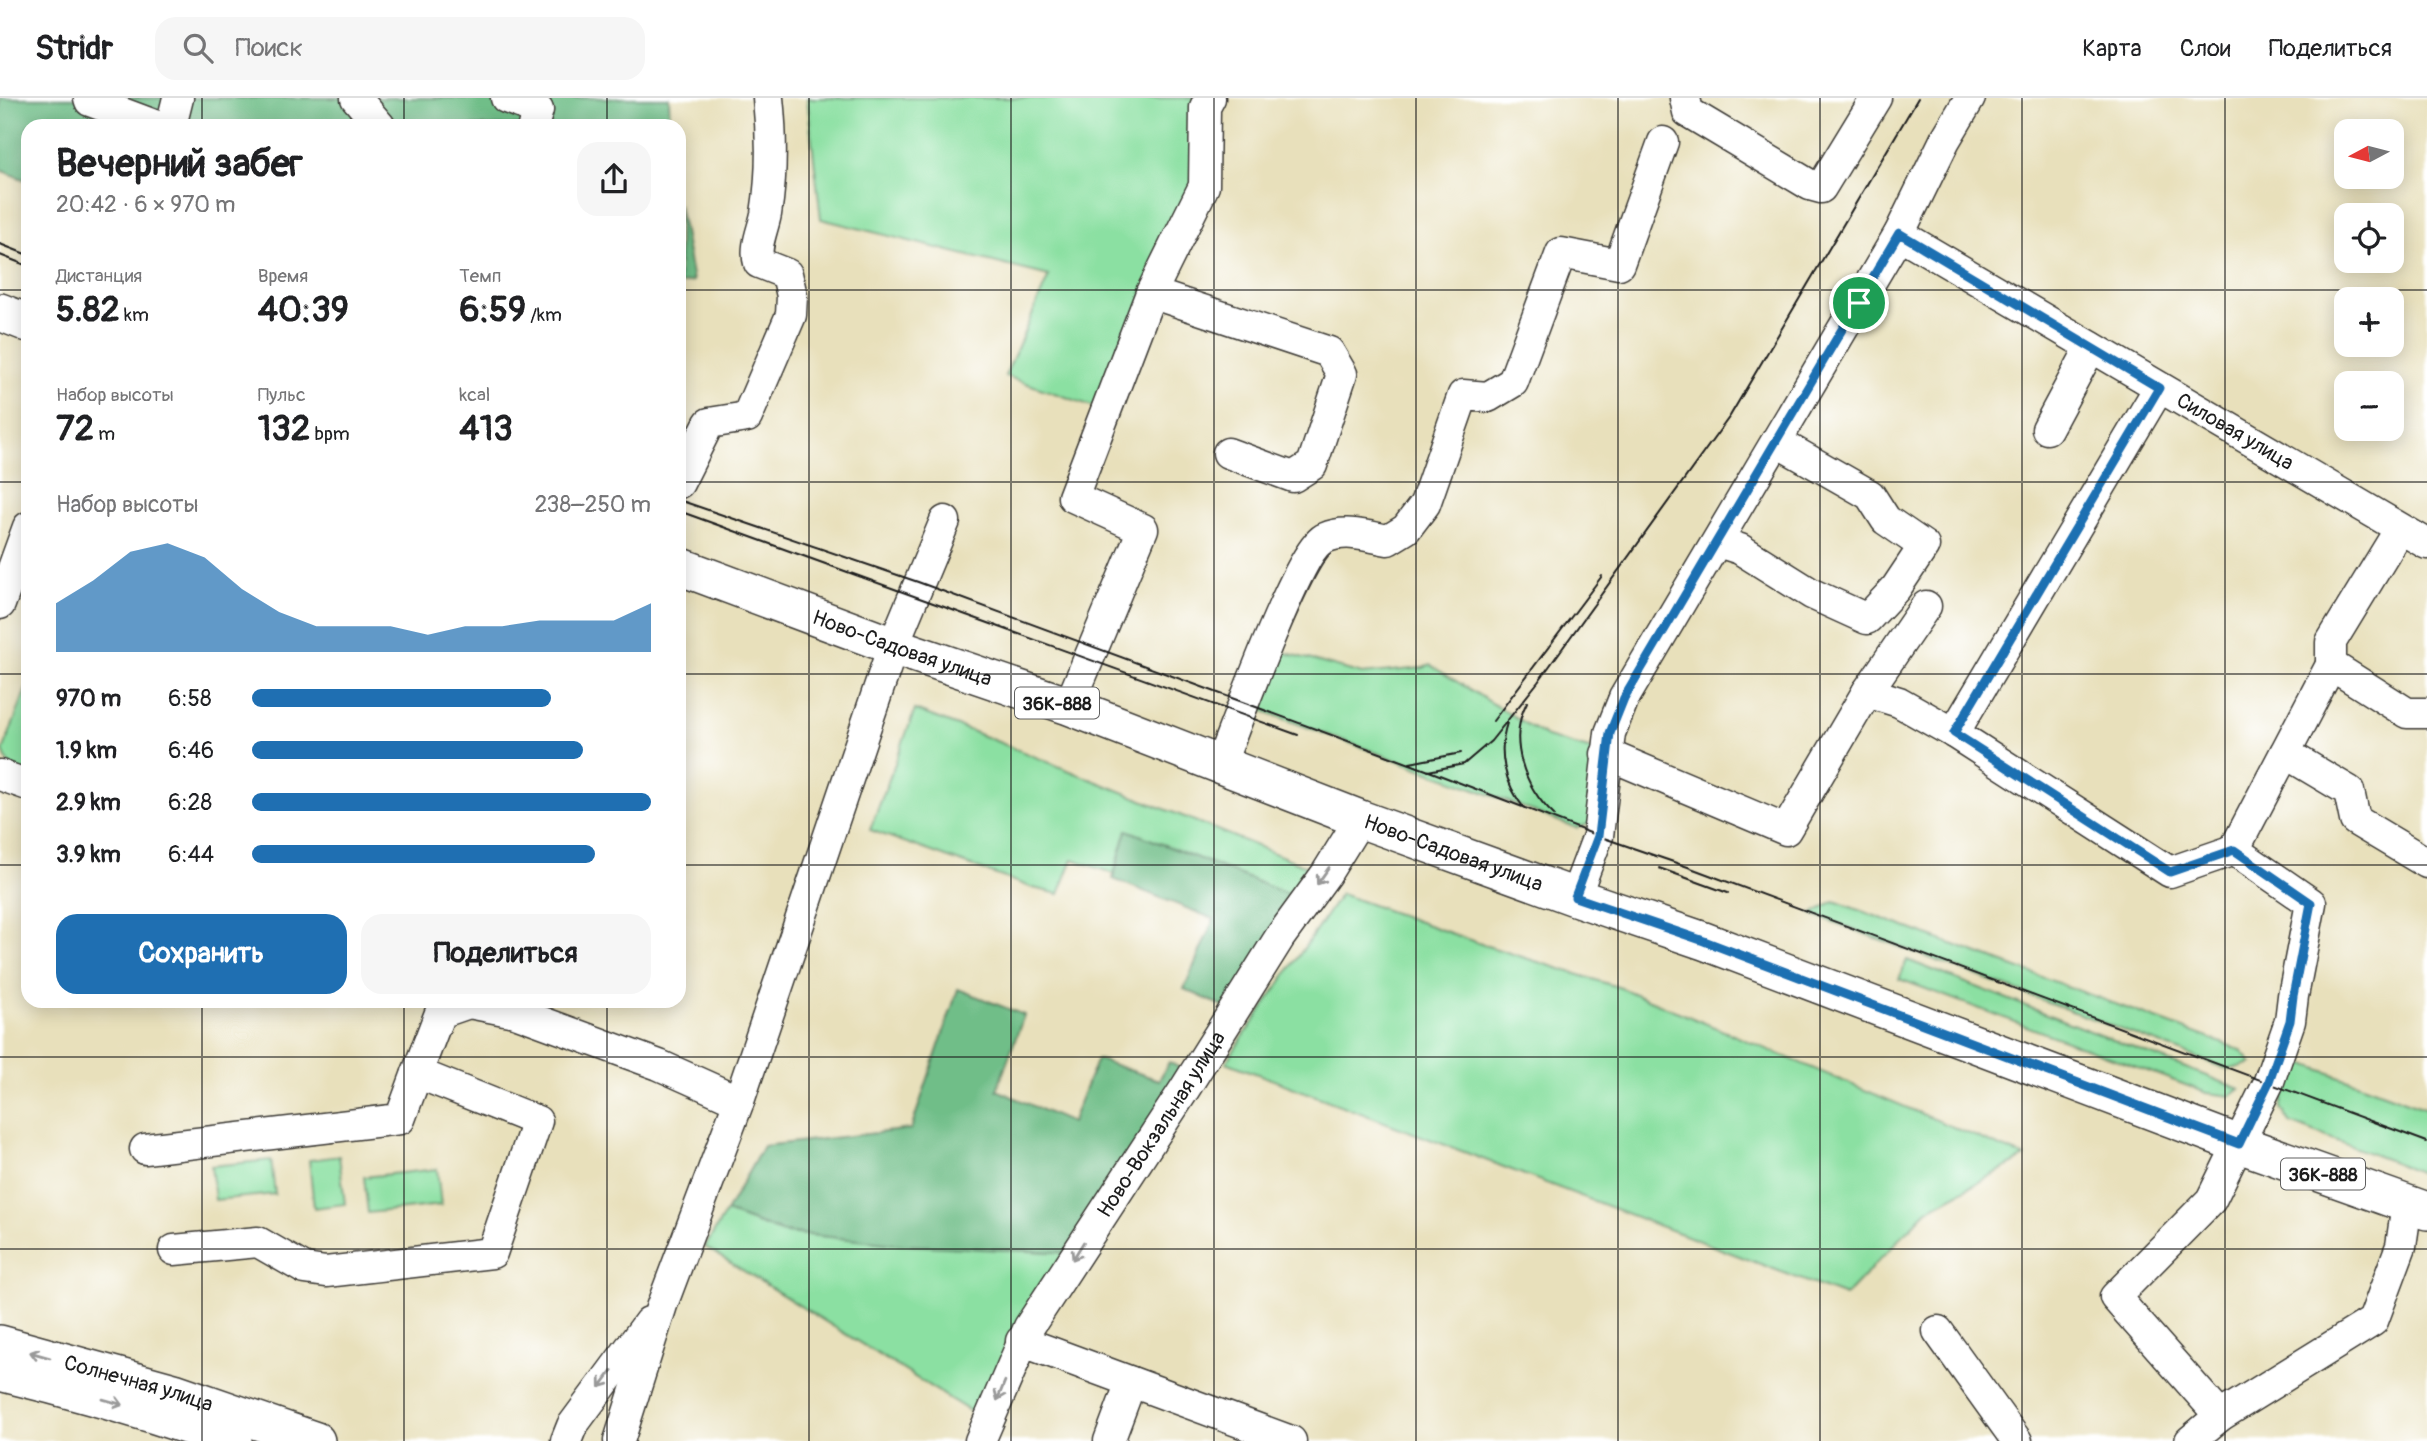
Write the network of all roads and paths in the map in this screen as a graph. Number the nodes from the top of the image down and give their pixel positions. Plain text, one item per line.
1 (89, 98) edge
2 (178, 98) edge
3 (356, 98) edge
4 (506, 98) edge
5 (768, 98) edge
6 (1210, 98) edge
7 (1685, 98) edge
8 (1876, 98) edge
9 (1970, 98) edge
10 (138, 119) edge
11 (173, 119) edge
12 (374, 119) edge
13 (535, 119) edge
14 (1663, 142) dead end
15 (1899, 233) junction
16 (1151, 293) junction
17 (0, 312) edge
18 (21, 320) edge
19 (2091, 347) junction
20 (2159, 388) junction
21 (2047, 429) dead end
22 (1777, 442) junction
23 (1228, 453) dead end
24 (686, 469) edge
25 (945, 521) dead end
26 (2400, 529) junction
27 (1718, 542) junction
28 (2427, 544) edge
29 (21, 546) edge
30 (686, 569) edge
31 (0, 604) edge
32 (1926, 606) dead end
33 (893, 646) junction
34 (2331, 665) junction
35 (1867, 692) junction
36 (1069, 706) junction
37 (2427, 713) edge
38 (1954, 733) junction
39 (1606, 754) junction
40 (2285, 754) junction
41 (1220, 765) junction
42 (0, 775) edge
43 (21, 782) edge
44 (1360, 819) junction
45 (2234, 850) junction
46 (2427, 863) edge
47 (1575, 897) junction
48 (454, 1008) edge
49 (519, 1008) edge
50 (417, 1073) junction
51 (739, 1101) junction
52 (2239, 1144) junction
53 (145, 1149) dead end
54 (2417, 1207) edge
55 (174, 1250) dead end
56 (662, 1305) junction
57 (1938, 1331) dead end
58 (1021, 1341) junction
59 (0, 1344) edge
60 (0, 1372) edge
61 (1131, 1382) junction
62 (2220, 1416) junction
63 (233, 1441) edge
64 (316, 1441) edge
65 (566, 1441) edge
66 (619, 1441) edge
67 (980, 1441) edge
68 (1109, 1441) edge
69 (1291, 1441) edge
70 (2017, 1441) edge
71 (2190, 1441) edge

1 - 10 street
2 - 11 street
3 - 12 street
4 - 13 street
5 - 24 street
6 - 16 street
7 - 8 street
9 - 15 street
14 - 41 street
15 - 19 street, Силовая улица
15 - 22 street
16 - 23 street
16 - 36 street
17 - 18 main road
19 - 20 street, Силовая улица
19 - 21 street
20 - 26 street, Силовая улица
20 - 38 street
22 - 27 street
22 - 27 street
25 - 33 street
26 - 28 street, Силовая улица
26 - 34 street
27 - 39 street
29 - 31 street
30 - 33 main road, Ново-Садовая улица / 36К-888
32 - 35 street
33 - 36 main road, Ново-Садовая улица / 36К-888
33 - 51 street
34 - 37 street
34 - 40 street
35 - 38 street
35 - 39 street
36 - 41 main road, Ново-Садовая улица / 36К-888
38 - 45 street
39 - 47 street
40 - 45 street
40 - 46 street
41 - 44 main road, Ново-Садовая улица / 36К-888
42 - 43 street
44 - 47 main road, Ново-Садовая улица / 36К-888
44 -> 58 street, Ново-Вокзальная улица
45 - 52 street
47 - 52 main road, Ново-Садовая улица / 36К-888
48 - 50 street
49 - 51 street
50 - 53 street
50 - 55 street
51 - 56 street
52 - 54 main road, Ново-Садовая улица / 36К-888
52 - 62 street
54 - 62 street
56 -> 65 street
56 - 66 street
57 - 70 street
58 - 61 street
58 -> 67 street, Ново-Вокзальная улица
64 -> 59 main road, Солнечная улица
60 -> 63 main road, Солнечная улица
61 - 68 street
61 - 69 street
62 - 71 street

